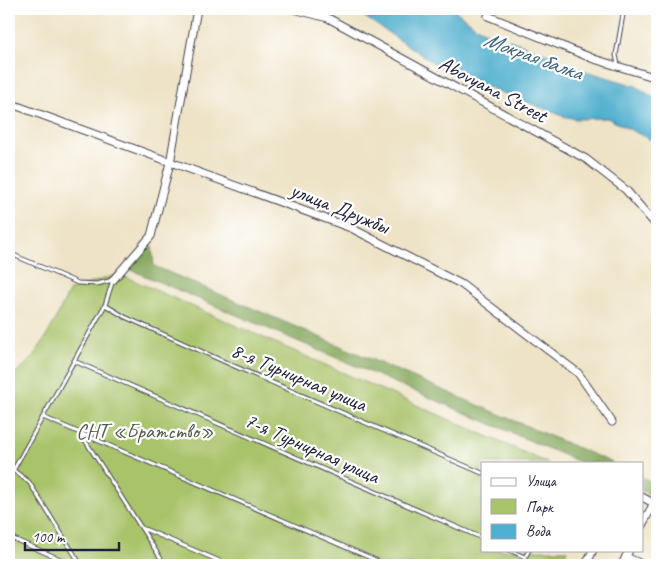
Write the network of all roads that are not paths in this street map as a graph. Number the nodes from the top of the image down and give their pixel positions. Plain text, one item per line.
1 (197, 9) edge
2 (294, 9) edge
3 (624, 9) edge
4 (488, 16) dead end
5 (618, 66) junction
6 (657, 78) edge
7 (9, 103) edge
8 (170, 163) junction
9 (657, 226) edge
10 (9, 253) edge
11 (114, 280) junction
12 (105, 305) junction
13 (74, 361) junction
14 (43, 417) junction
15 (612, 422) dead end
16 (81, 433) junction
17 (9, 467) edge
18 (14, 469) junction
19 (481, 473) edge
20 (655, 504) edge
21 (644, 522) edge
22 (142, 528) junction
23 (9, 537) edge
24 (481, 538) edge
25 (514, 552) edge
26 (528, 552) edge
27 (593, 552) edge
28 (628, 554) edge
29 (525, 557) junction
30 (74, 565) edge
31 (81, 565) edge
32 (165, 565) edge
33 (228, 565) edge
34 (387, 565) edge
35 (521, 565) edge
36 (586, 565) edge
37 (622, 565) edge
38 (644, 565) edge

1 - 8 street
2 - 9 street, Abovyana Street
3 - 5 lane
4 - 5 street
5 - 6 street
7 - 8 street, улица Дружбы
8 - 11 street
8 - 15 street, улица Дружбы
10 - 11 lane
11 - 12 lane
12 - 13 lane
12 - 19 lane, 8-я Турнирная улица
13 - 14 lane
13 - 24 lane, 7-я Турнирная улица
14 - 16 lane
14 - 18 lane
16 - 22 lane
16 - 34 lane
17 - 18 lane
18 - 31 lane
20 - 21 street
22 - 32 lane
22 - 33 lane
23 - 30 lane
25 - 29 lane
26 - 29 lane
27 - 36 street
28 - 37 street
28 - 38 street
29 - 35 lane

